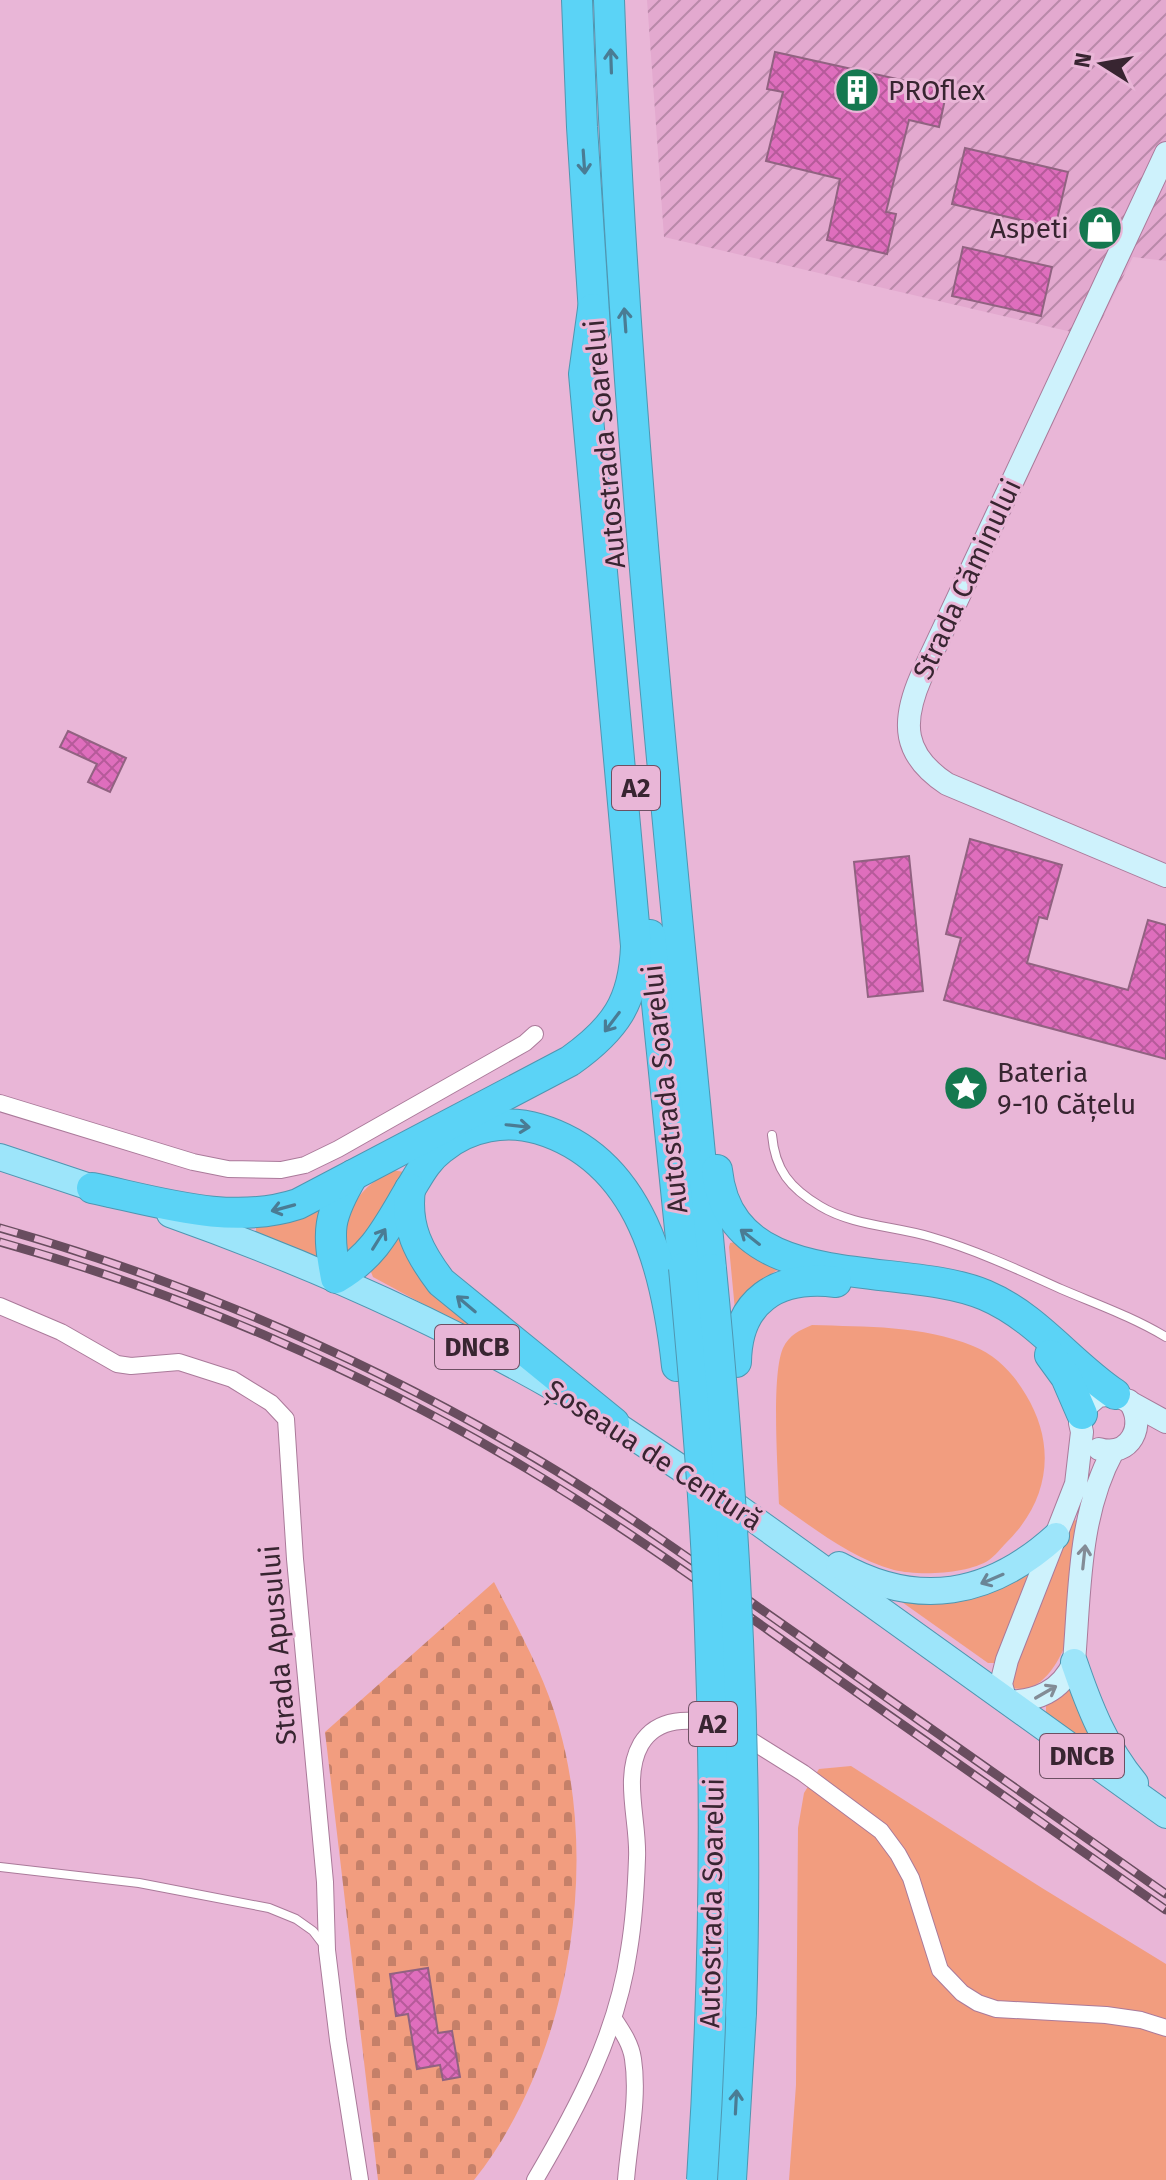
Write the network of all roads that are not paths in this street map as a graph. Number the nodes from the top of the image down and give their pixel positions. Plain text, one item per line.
1 (577, 0) edge
2 (609, 0) edge
3 (1166, 153) edge
4 (593, 309) junction
5 (631, 398) junction
6 (1166, 876) edge
7 (535, 1034) dead end
8 (0, 1103) edge
9 (388, 1121) junction
10 (772, 1135) dead end
11 (403, 1150) junction
12 (0, 1157) edge
13 (353, 1175) junction
14 (92, 1188) junction
15 (410, 1189) junction
16 (685, 1267) junction
17 (336, 1278) junction
18 (0, 1306) edge
19 (1166, 1337) edge
20 (1122, 1398) junction
21 (1166, 1422) edge
22 (614, 1423) junction
23 (1082, 1423) junction
24 (1136, 1433) junction
25 (1113, 1451) junction
26 (771, 1532) junction
27 (1056, 1536) junction
28 (1074, 1662) junction
29 (1006, 1702) junction
30 (1162, 1812) edge
31 (0, 1867) edge
32 (327, 1950) junction
33 (741, 2013) junction
34 (614, 2019) junction
35 (1166, 2028) edge
36 (360, 2180) edge
37 (535, 2180) edge
38 (626, 2180) edge
39 (687, 2180) edge
40 (702, 2180) edge
41 (731, 2180) edge

1 -> 4 highway, Autostrada Soarelui / A2
5 -> 2 highway, Autostrada Soarelui / A2
3 - 6 street, Strada Căminului
4 -> 11 highway
4 - 16 highway, Autostrada Soarelui / A2
5 - 16 highway, Autostrada Soarelui / A2
20 -> 5 highway
7 - 9 street
8 - 9 street
9 - 11 street
10 - 19 lane
11 - 13 highway
12 - 14 main road, Șoseaua de Centură / DNCB
13 -> 14 highway
13 - 17 highway
14 - 17 main road, Șoseaua de Centură / DNCB
15 -> 16 highway
17 -> 15 highway
22 -> 15 highway
16 - 33 highway, Autostrada Soarelui / A2, bridge
16 - 39 highway
16 - 40 highway, Autostrada Soarelui / A2, bridge
17 - 22 main road, Șoseaua de Centură / DNCB
18 - 32 street, Strada Apusului
20 - 21 street
20 - 23 street
20 - 24 street
21 - 24 street
22 - 26 main road, Șoseaua de Centură / DNCB
23 - 25 street
23 - 27 street
23 - 33 highway, bridge
24 - 25 street
28 -> 25 street
27 -> 26 main road
26 - 29 main road, Șoseaua de Centură / DNCB
27 - 29 street
29 -> 28 street
28 - 30 main road
29 - 30 main road, Șoseaua de Centură / DNCB
31 - 32 lane
32 - 36 street, Strada Apusului
41 -> 33 highway, Autostrada Soarelui / A2
34 - 35 street
34 - 37 street
34 - 38 street

